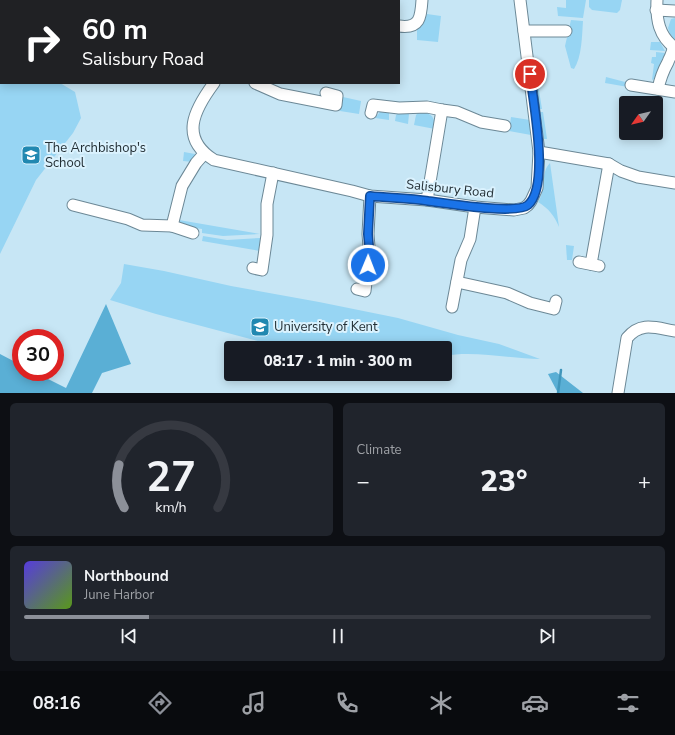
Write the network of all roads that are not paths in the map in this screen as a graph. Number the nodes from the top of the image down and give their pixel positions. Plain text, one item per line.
1 (422, 0) edge
2 (520, 0) edge
3 (656, 5) edge
4 (675, 11) edge
5 (400, 26) edge
6 (524, 31) junction
7 (566, 31) dead end
8 (674, 48) edge
9 (213, 84) edge
10 (257, 84) edge
11 (631, 85) dead end
12 (658, 89) junction
13 (675, 92) edge
14 (326, 94) dead end
15 (442, 110) junction
16 (371, 113) dead end
17 (505, 126) dead end
18 (539, 152) junction
19 (204, 154) junction
20 (609, 164) junction
21 (273, 173) junction
22 (675, 183) edge
23 (370, 196) junction
24 (427, 200) junction
25 (73, 205) dead end
26 (475, 207) junction
27 (172, 226) junction
28 (192, 233) dead end
29 (579, 262) dead end
30 (253, 268) dead end
31 (457, 282) junction
32 (357, 289) dead end
33 (556, 301) dead end
34 (452, 307) dead end
35 (675, 331) edge
36 (618, 393) edge

1 - 5 street
2 - 6 street, Salisbury Road
3 - 4 street
3 - 8 street
6 - 7 street
6 - 18 street, Salisbury Road
8 - 12 street
9 - 19 street
10 - 14 street
11 - 12 street
12 - 13 street
15 - 16 street
15 - 17 street
15 - 24 street
18 - 20 street
18 - 26 street, Salisbury Road
19 - 21 street, Salisbury Road
19 - 27 street
20 - 22 street
20 - 29 street
21 - 23 street, Salisbury Road
21 - 30 street
23 - 24 street, Salisbury Road
23 - 32 street
24 - 26 street, Salisbury Road
25 - 27 street
26 - 31 street
27 - 28 street
31 - 33 street
31 - 34 street
35 - 36 street

